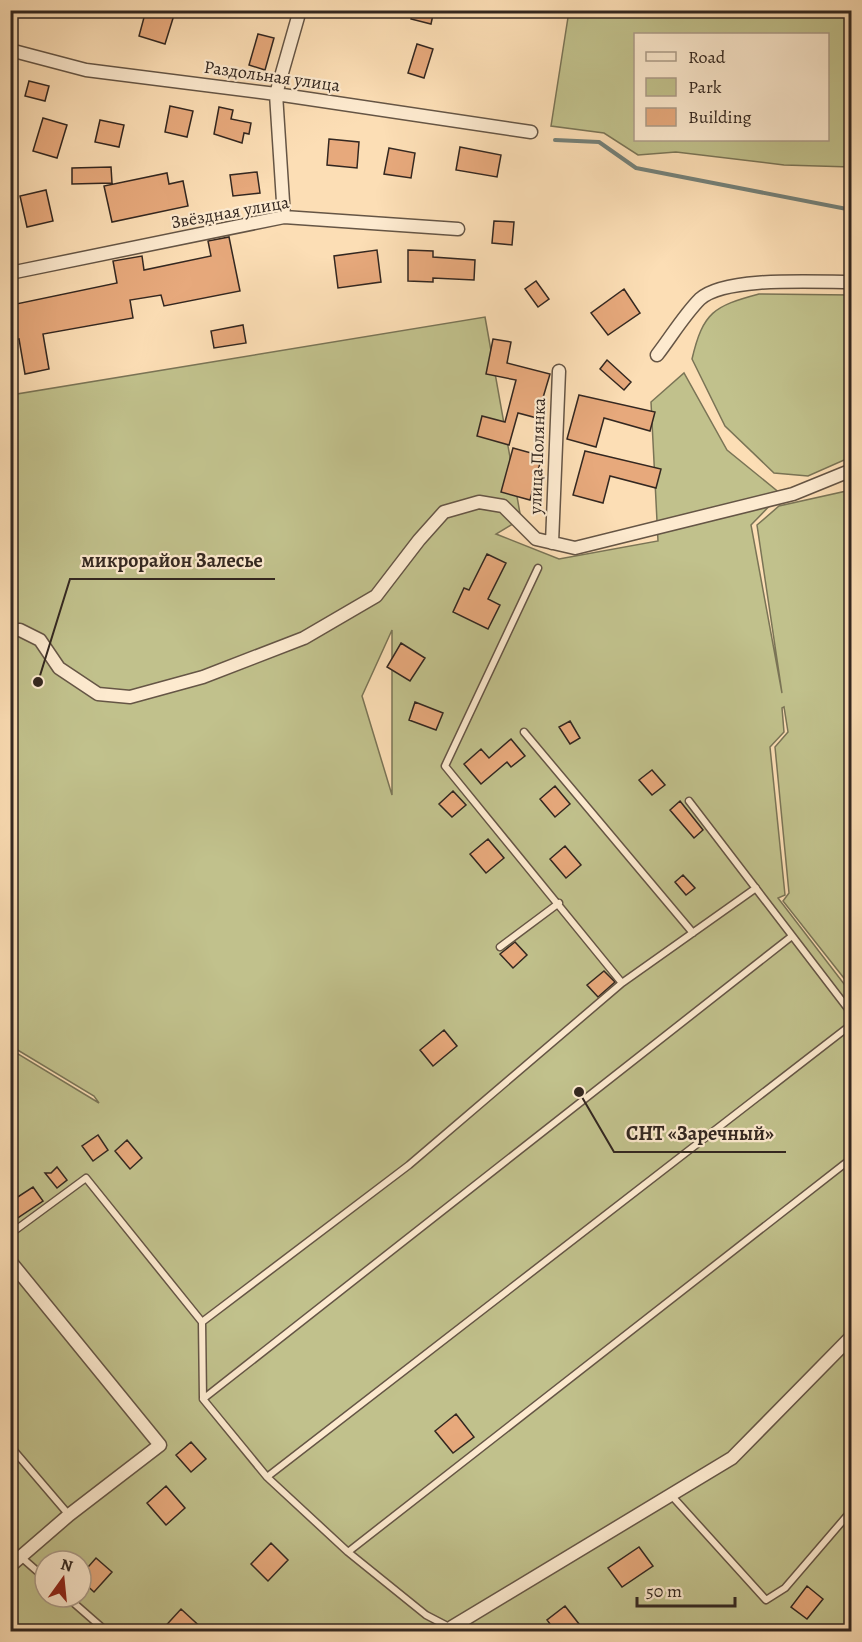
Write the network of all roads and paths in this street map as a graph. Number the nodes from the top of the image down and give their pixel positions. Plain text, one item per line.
1 (300, 10) edge
2 (10, 50) edge
3 (276, 94) junction
4 (531, 132) dead end
5 (284, 218) junction
6 (458, 229) dead end
7 (10, 273) edge
8 (852, 282) edge
9 (657, 355) dead end
10 (559, 371) dead end
11 (852, 470) edge
12 (552, 543) junction
13 (538, 568) dead end
14 (10, 630) edge
15 (524, 732) dead end
16 (689, 801) dead end
17 (756, 888) junction
18 (559, 903) junction
19 (693, 933) junction
20 (792, 936) junction
21 (500, 947) dead end
22 (622, 983) junction
23 (852, 1014) edge
24 (852, 1024) edge
25 (852, 1158) edge
26 (10, 1234) edge
27 (10, 1261) edge
28 (202, 1322) junction
29 (852, 1336) edge
30 (203, 1399) junction
31 (10, 1446) edge
32 (267, 1477) junction
33 (671, 1495) junction
34 (852, 1510) edge
35 (69, 1515) junction
36 (348, 1552) junction
37 (21, 1557) junction
38 (10, 1566) edge
39 (33, 1568) edge
40 (81, 1609) edge
41 (453, 1629) edge
42 (107, 1632) edge

1 - 3 street
2 - 3 street, Раздольная улица
3 - 4 street, Раздольная улица
3 - 5 street
5 - 6 street, Звёздная улица
5 - 7 street, Звёздная улица
8 - 9 street
10 - 12 street, улица Полянка
11 - 12 street
12 - 14 street
13 - 18 lane
15 - 19 lane
16 - 17 lane
17 - 19 lane
17 - 20 lane
18 - 21 lane
18 - 22 lane
19 - 22 lane
20 - 23 lane
20 - 30 lane
22 - 28 lane
24 - 32 lane
25 - 36 lane
26 - 28 lane
27 - 35 street
28 - 30 lane
29 - 33 street
30 - 32 lane
31 - 35 lane
32 - 36 lane
33 - 34 lane
33 - 41 street
35 - 37 street
36 - 41 lane
37 - 38 street
37 - 39 lane
40 - 42 lane

